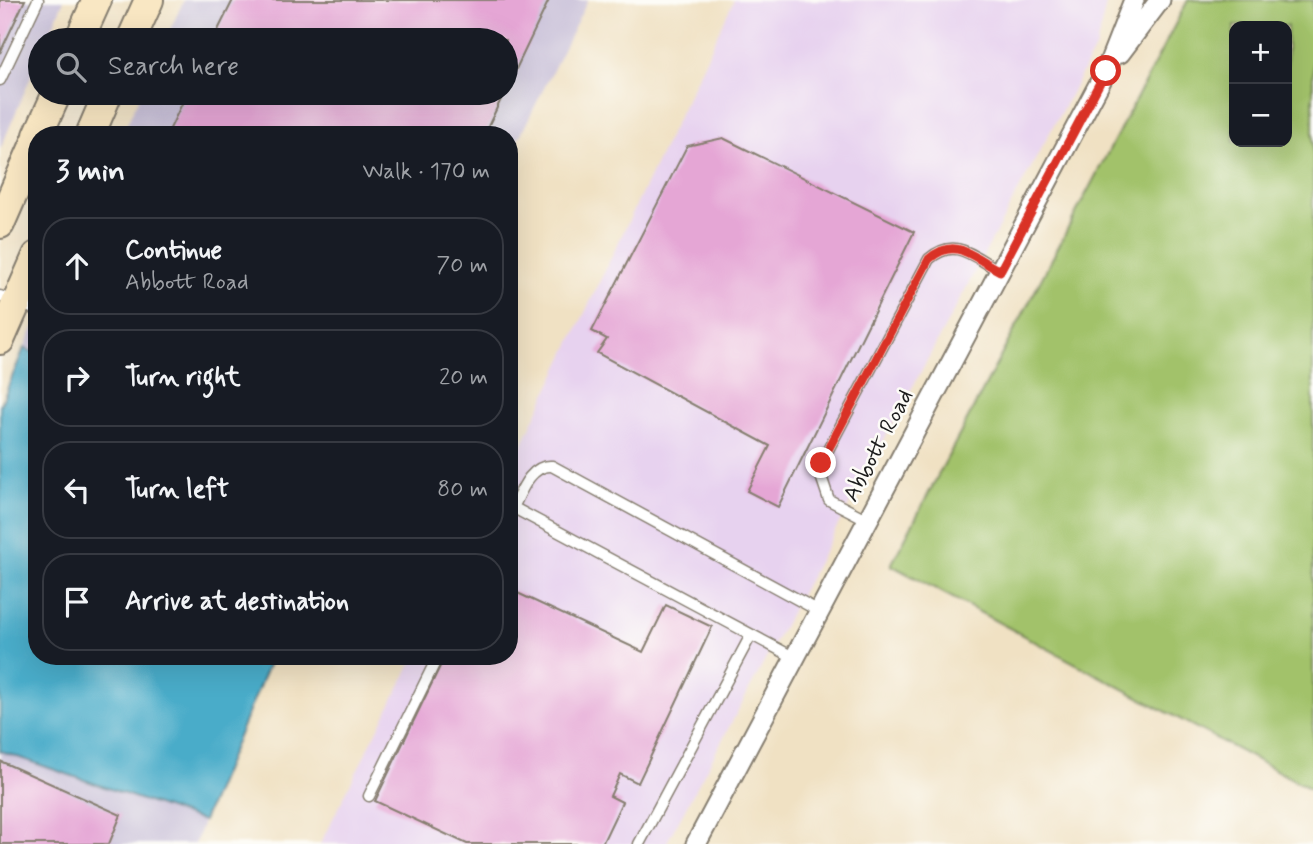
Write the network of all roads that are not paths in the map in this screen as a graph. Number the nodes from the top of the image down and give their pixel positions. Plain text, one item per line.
1 (38, 0) edge
2 (97, 0) edge
3 (149, 0) edge
4 (1134, 0) edge
5 (1160, 0) edge
6 (84, 28) edge
7 (136, 28) edge
8 (1106, 71) junction
9 (0, 80) edge
10 (52, 105) edge
11 (103, 105) edge
12 (43, 126) edge
13 (94, 126) edge
14 (28, 160) edge
15 (0, 224) edge
16 (1000, 271) junction
17 (28, 278) edge
18 (18, 302) edge
19 (0, 340) edge
20 (518, 499) edge
21 (518, 516) edge
22 (868, 520) junction
23 (819, 611) junction
24 (751, 635) junction
25 (795, 658) junction
26 (434, 665) edge
27 (369, 796) dead end
28 (639, 844) edge
29 (696, 844) edge

1 - 9 lane
2 - 6 main road
3 - 7 main road
4 - 8 street, Abbott Road
5 - 8 street, Abbott Road
8 - 16 street, Abbott Road
10 - 12 main road
11 - 13 main road
14 - 15 main road
16 - 22 street, Abbott Road
16 - 22 lane
17 - 18 main road
18 - 19 main road
20 - 23 lane
21 - 24 lane
22 - 23 street, Abbott Road
23 - 25 street, Abbott Road
24 - 25 lane
24 - 28 lane
25 - 29 street, Abbott Road
26 - 27 lane

